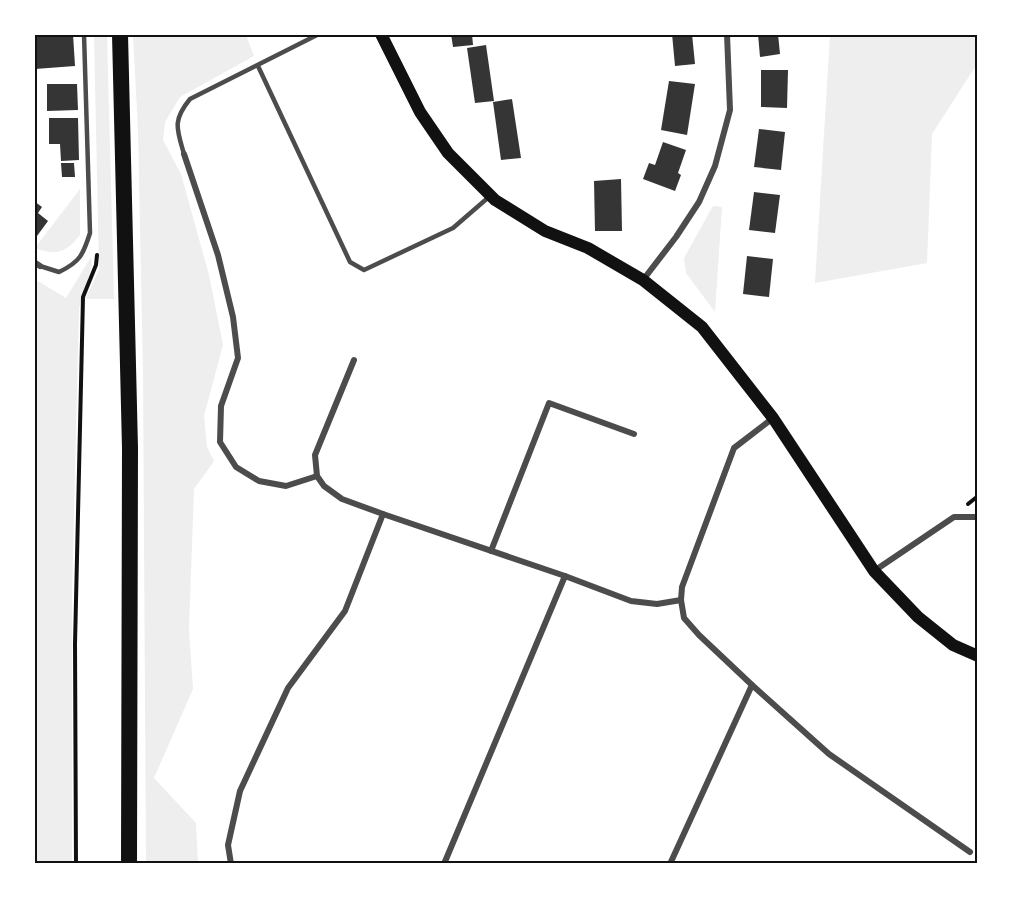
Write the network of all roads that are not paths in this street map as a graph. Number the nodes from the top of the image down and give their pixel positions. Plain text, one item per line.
1 (84, 34) edge
2 (120, 34) edge
3 (319, 34) edge
4 (381, 34) edge
5 (727, 34) edge
6 (258, 66) junction
7 (184, 154) joint
8 (490, 196) junction
9 (37, 264) edge
10 (643, 280) junction
11 (354, 360) dead end
12 (773, 418) junction
13 (634, 434) dead end
14 (316, 476) junction
15 (383, 514) junction
16 (978, 516) edge
17 (491, 551) junction
18 (874, 571) junction
19 (564, 576) junction
20 (681, 600) junction
21 (978, 656) edge
22 (752, 685) junction
23 (969, 852) dead end
24 (129, 864) edge
25 (231, 864) edge
26 (444, 864) edge
27 (670, 864) edge

1 - 9 lane
2 - 24 highway
3 - 6 lane
4 - 8 main road
5 - 10 street
6 - 7 lane
6 - 8 lane
7 - 14 street
8 - 10 main road
10 - 12 main road
11 - 14 street
12 - 18 main road
12 - 20 street
13 - 17 street
14 - 15 street
15 - 17 street
15 - 25 street
16 - 18 street
17 - 19 street
18 - 21 main road
19 - 20 street
19 - 26 street
20 - 22 street
22 - 23 street
22 - 27 street

